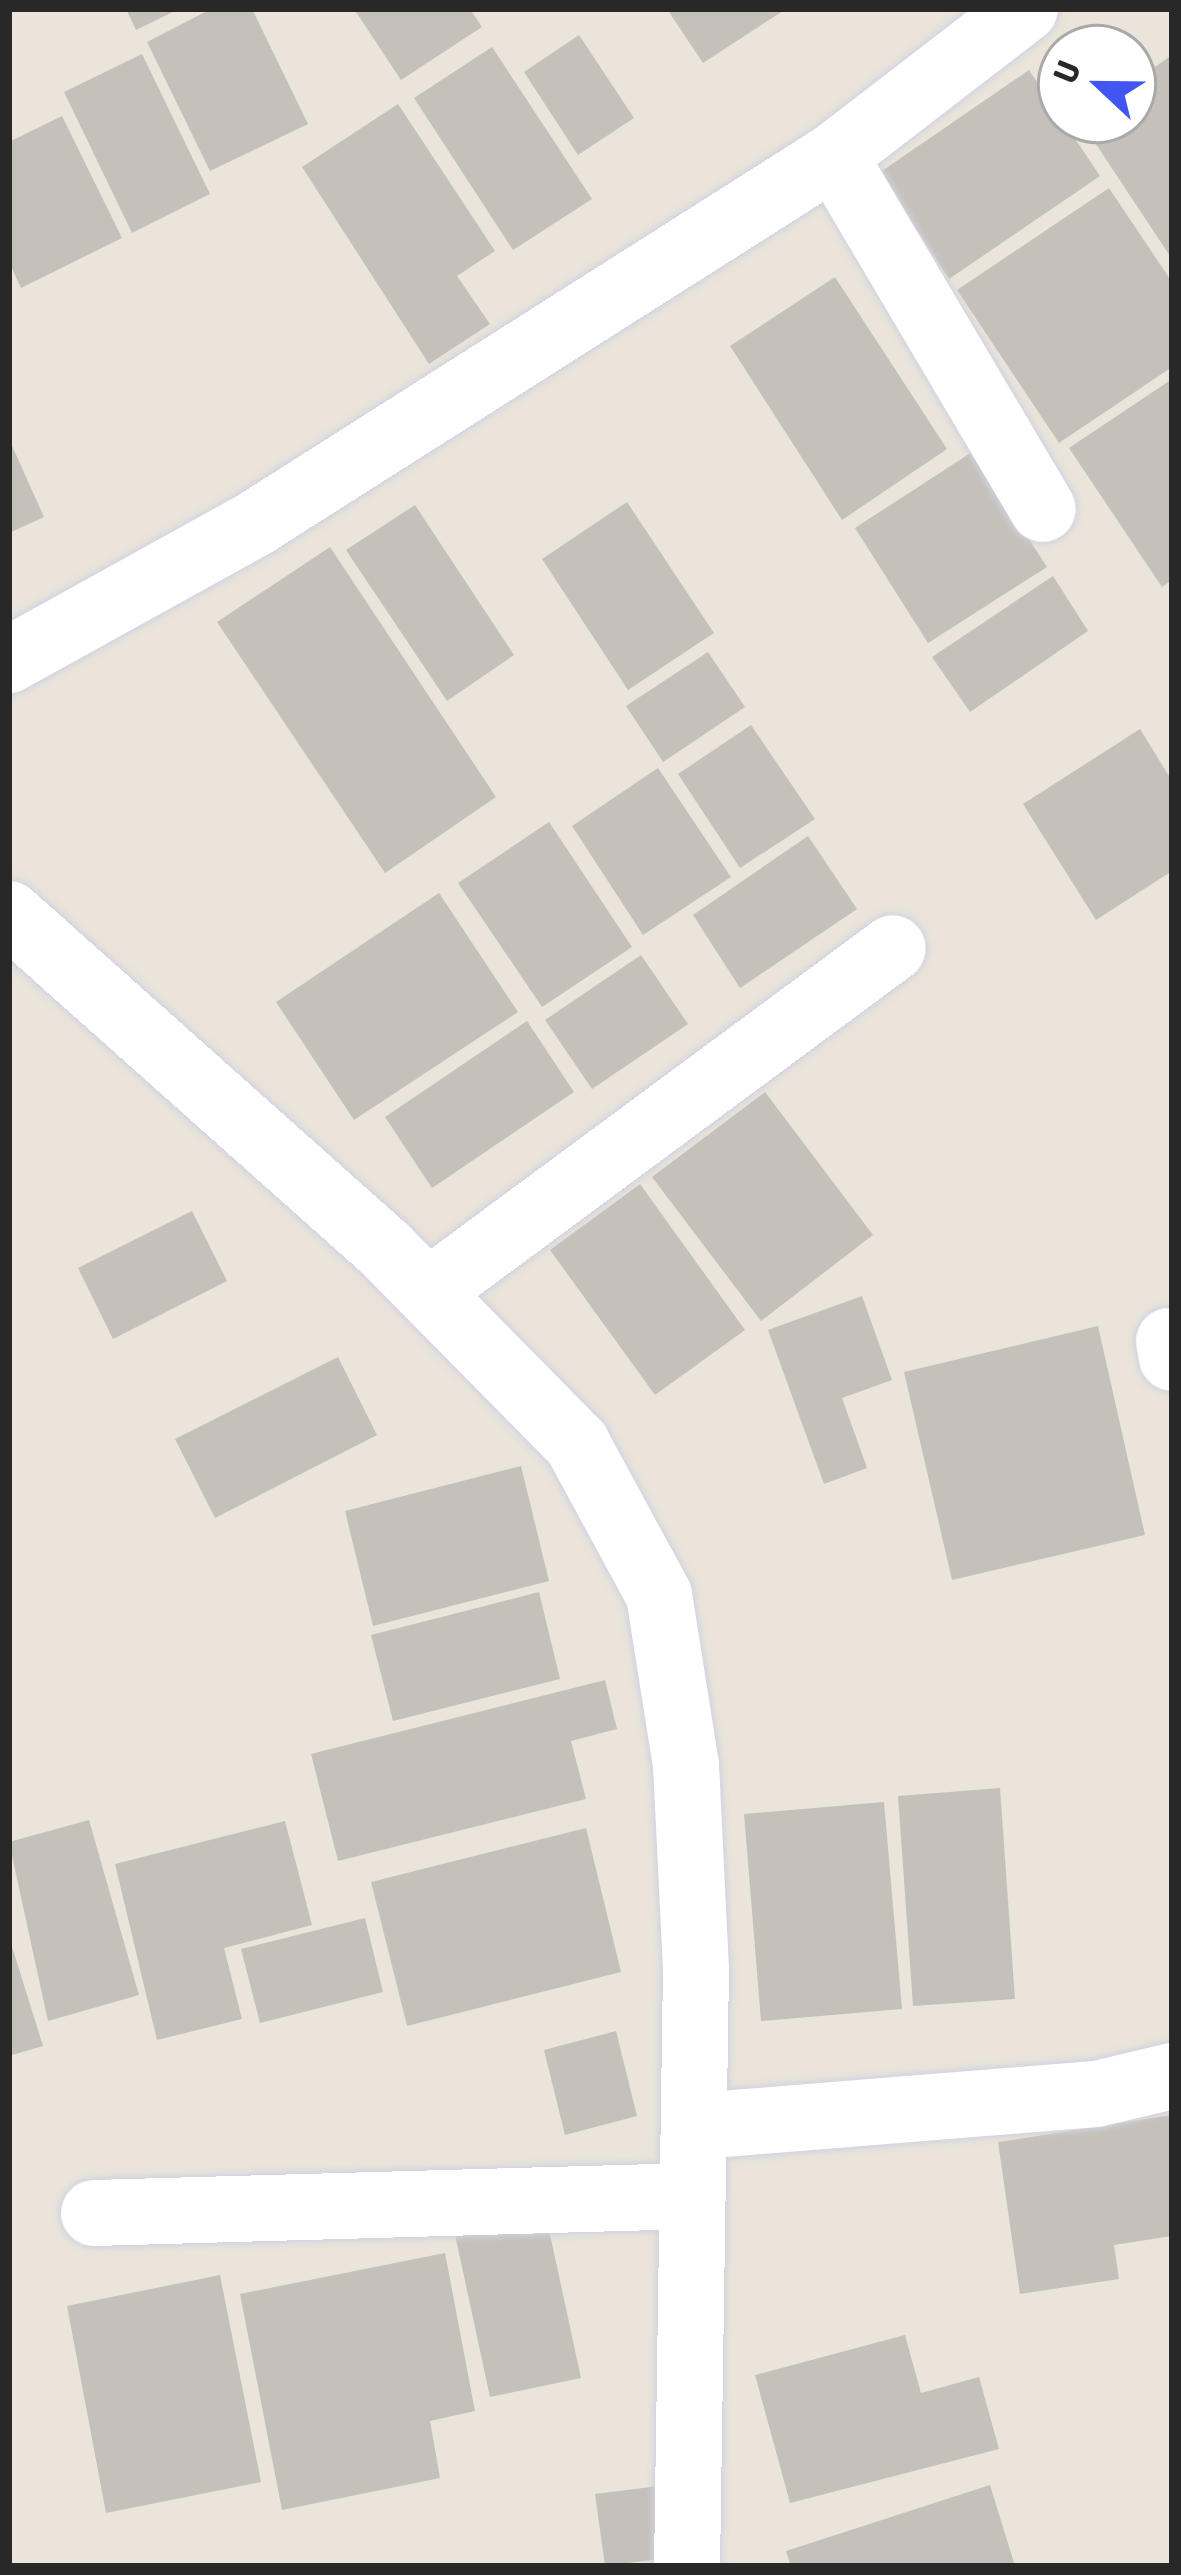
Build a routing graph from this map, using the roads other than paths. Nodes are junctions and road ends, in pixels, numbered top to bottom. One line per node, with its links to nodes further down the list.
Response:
1 (1024, 9): 2 (street)
2 (834, 156): 3 (street); 4 (street)
3 (1043, 509)
4 (9, 660)
5 (9, 914): 7 (street)
6 (893, 948): 7 (street)
7 (428, 1292): 9 (street)
8 (1172, 2076): 9 (street)
9 (698, 2126): 10 (street)
10 (691, 2196): 11 (street); 12 (street)
11 (94, 2213)
12 (687, 2566)

